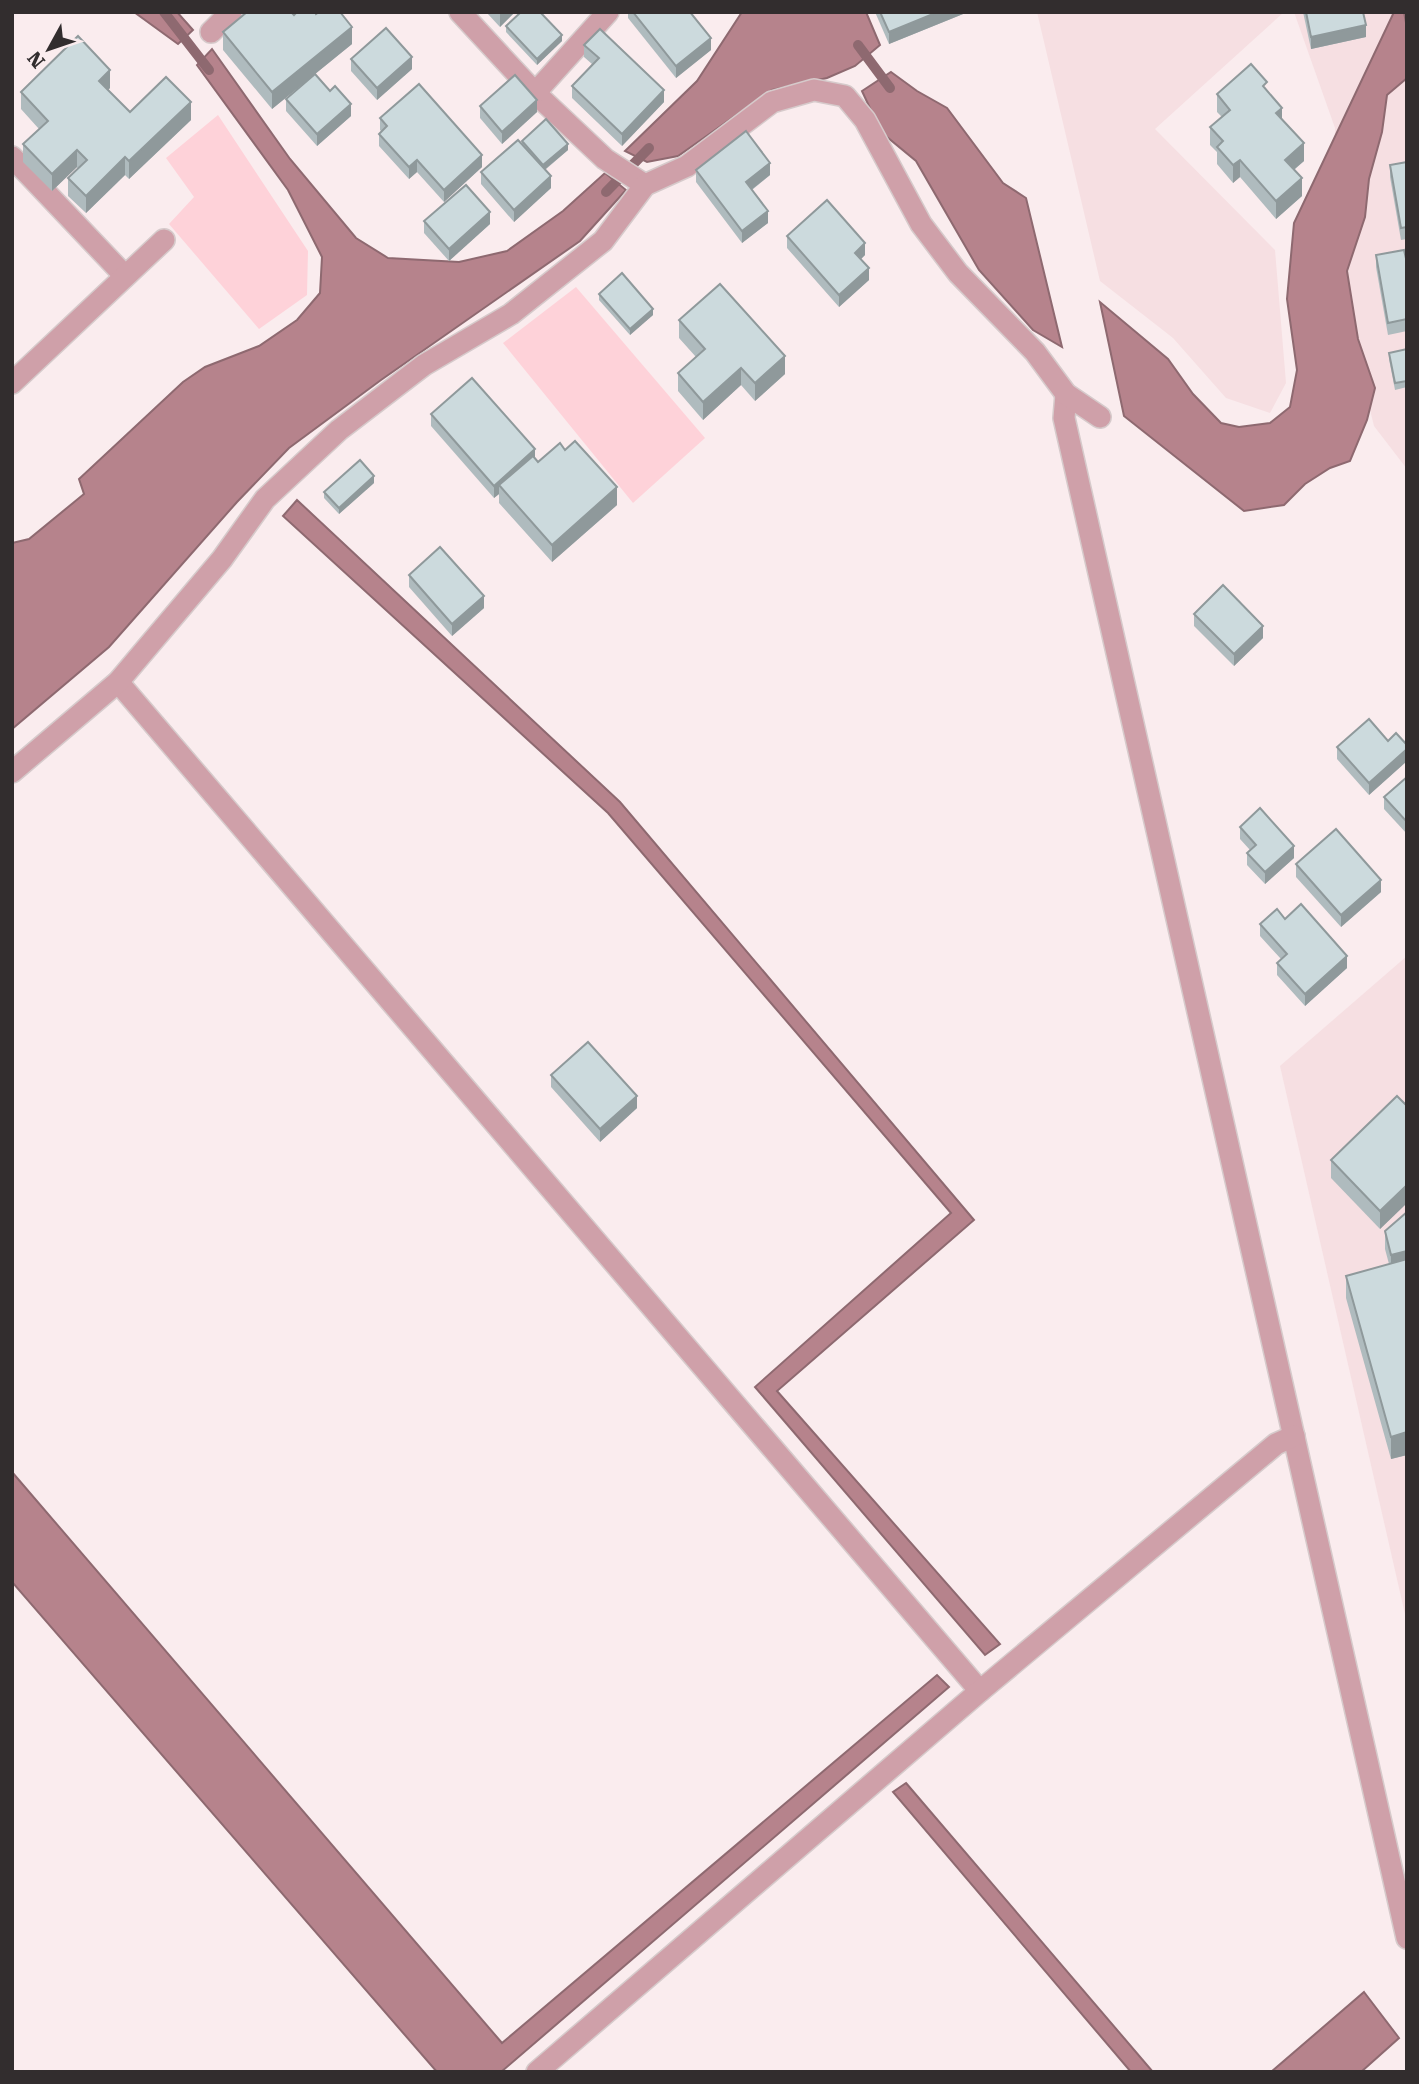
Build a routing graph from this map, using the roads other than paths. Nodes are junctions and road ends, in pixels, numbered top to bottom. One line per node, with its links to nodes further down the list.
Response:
1 (231, 12): 4 (street)
2 (460, 12): 5 (street)
3 (608, 12): 5 (street)
4 (211, 32)
5 (535, 93): 7 (street)
6 (12, 157): 9 (street)
7 (645, 185): 11 (street); 13 (street)
8 (164, 240): 9 (street)
9 (125, 276): 10 (street)
10 (12, 383)
11 (1066, 394): 12 (street); 15 (street)
12 (1100, 417)
13 (117, 682): 14 (street); 16 (street)
14 (12, 772)
15 (1294, 1436): 16 (street); 17 (street)
16 (979, 1691): 18 (street)
17 (1407, 1938)
18 (537, 2072)

